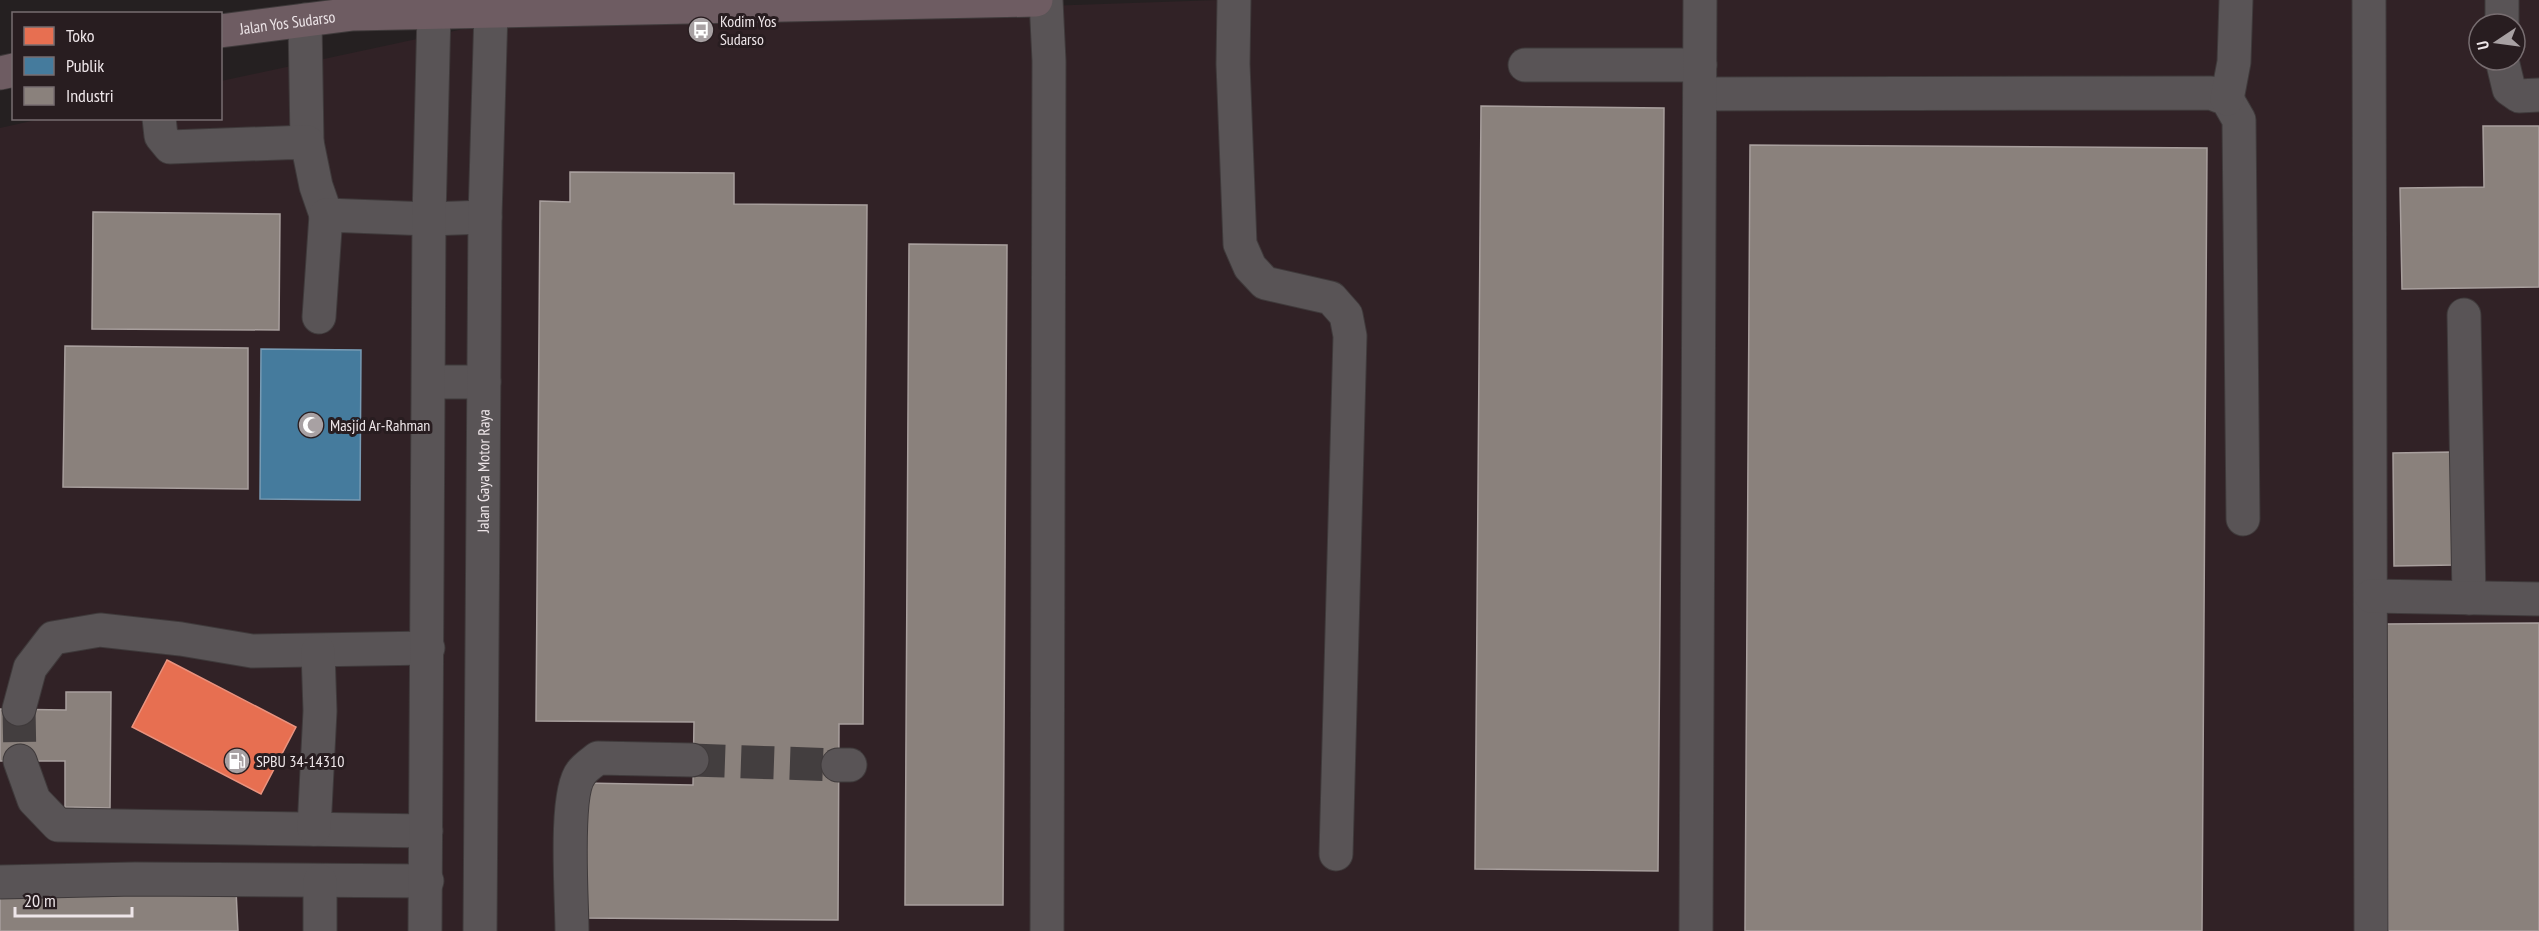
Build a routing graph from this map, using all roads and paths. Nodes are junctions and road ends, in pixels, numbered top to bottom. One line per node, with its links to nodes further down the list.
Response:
1 (1036, 0): 7 (highway, Jalan Yos Sudarso)
2 (1046, 0): 44 (street)
3 (1234, 0): 36 (street)
4 (1700, 0): 13 (street)
5 (2236, 0): 15 (street)
6 (2369, 0): 26 (street)
7 (491, 10): 8 (highway, Jalan Yos Sudarso); 19 (street, Jalan Gaya Motor Raya)
8 (434, 11): 9 (highway, Jalan Yos Sudarso); 20 (street)
9 (305, 20): 10 (highway, Jalan Yos Sudarso); 17 (street)
10 (222, 31)
11 (1525, 65): 13 (street)
12 (2505, 72): 14 (street)
13 (1700, 80): 15 (street); 45 (street)
14 (2539, 96)
15 (2227, 99): 25 (street)
16 (159, 120): 17 (street)
17 (307, 142): 18 (street)
18 (326, 215): 20 (street); 22 (street)
19 (486, 217): 20 (street); 24 (street, Jalan Gaya Motor Raya)
20 (429, 219): 23 (street)
21 (2464, 315): 27 (street)
22 (319, 317)
23 (429, 382): 24 (street); 29 (street)
24 (484, 382): 42 (street, Jalan Gaya Motor Raya)
25 (2243, 519)
26 (2372, 596): 27 (street); 46 (street)
27 (2469, 598): 28 (street)
28 (2539, 599)
29 (428, 648): 30 (street); 35 (street)
30 (318, 651): 31 (street); 34 (street)
31 (19, 709)
32 (692, 760): 43 (street)
33 (20, 761): 34 (street)
34 (314, 829): 35 (street)
35 (426, 831): 38 (street)
36 (1336, 854)
37 (320, 881): 38 (street); 39 (street); 40 (street)
38 (426, 881): 41 (street)
39 (0, 882)
40 (320, 931)
41 (425, 931)
42 (480, 931)
43 (572, 931)
44 (1047, 931)
45 (1696, 931)
46 (2371, 931)

